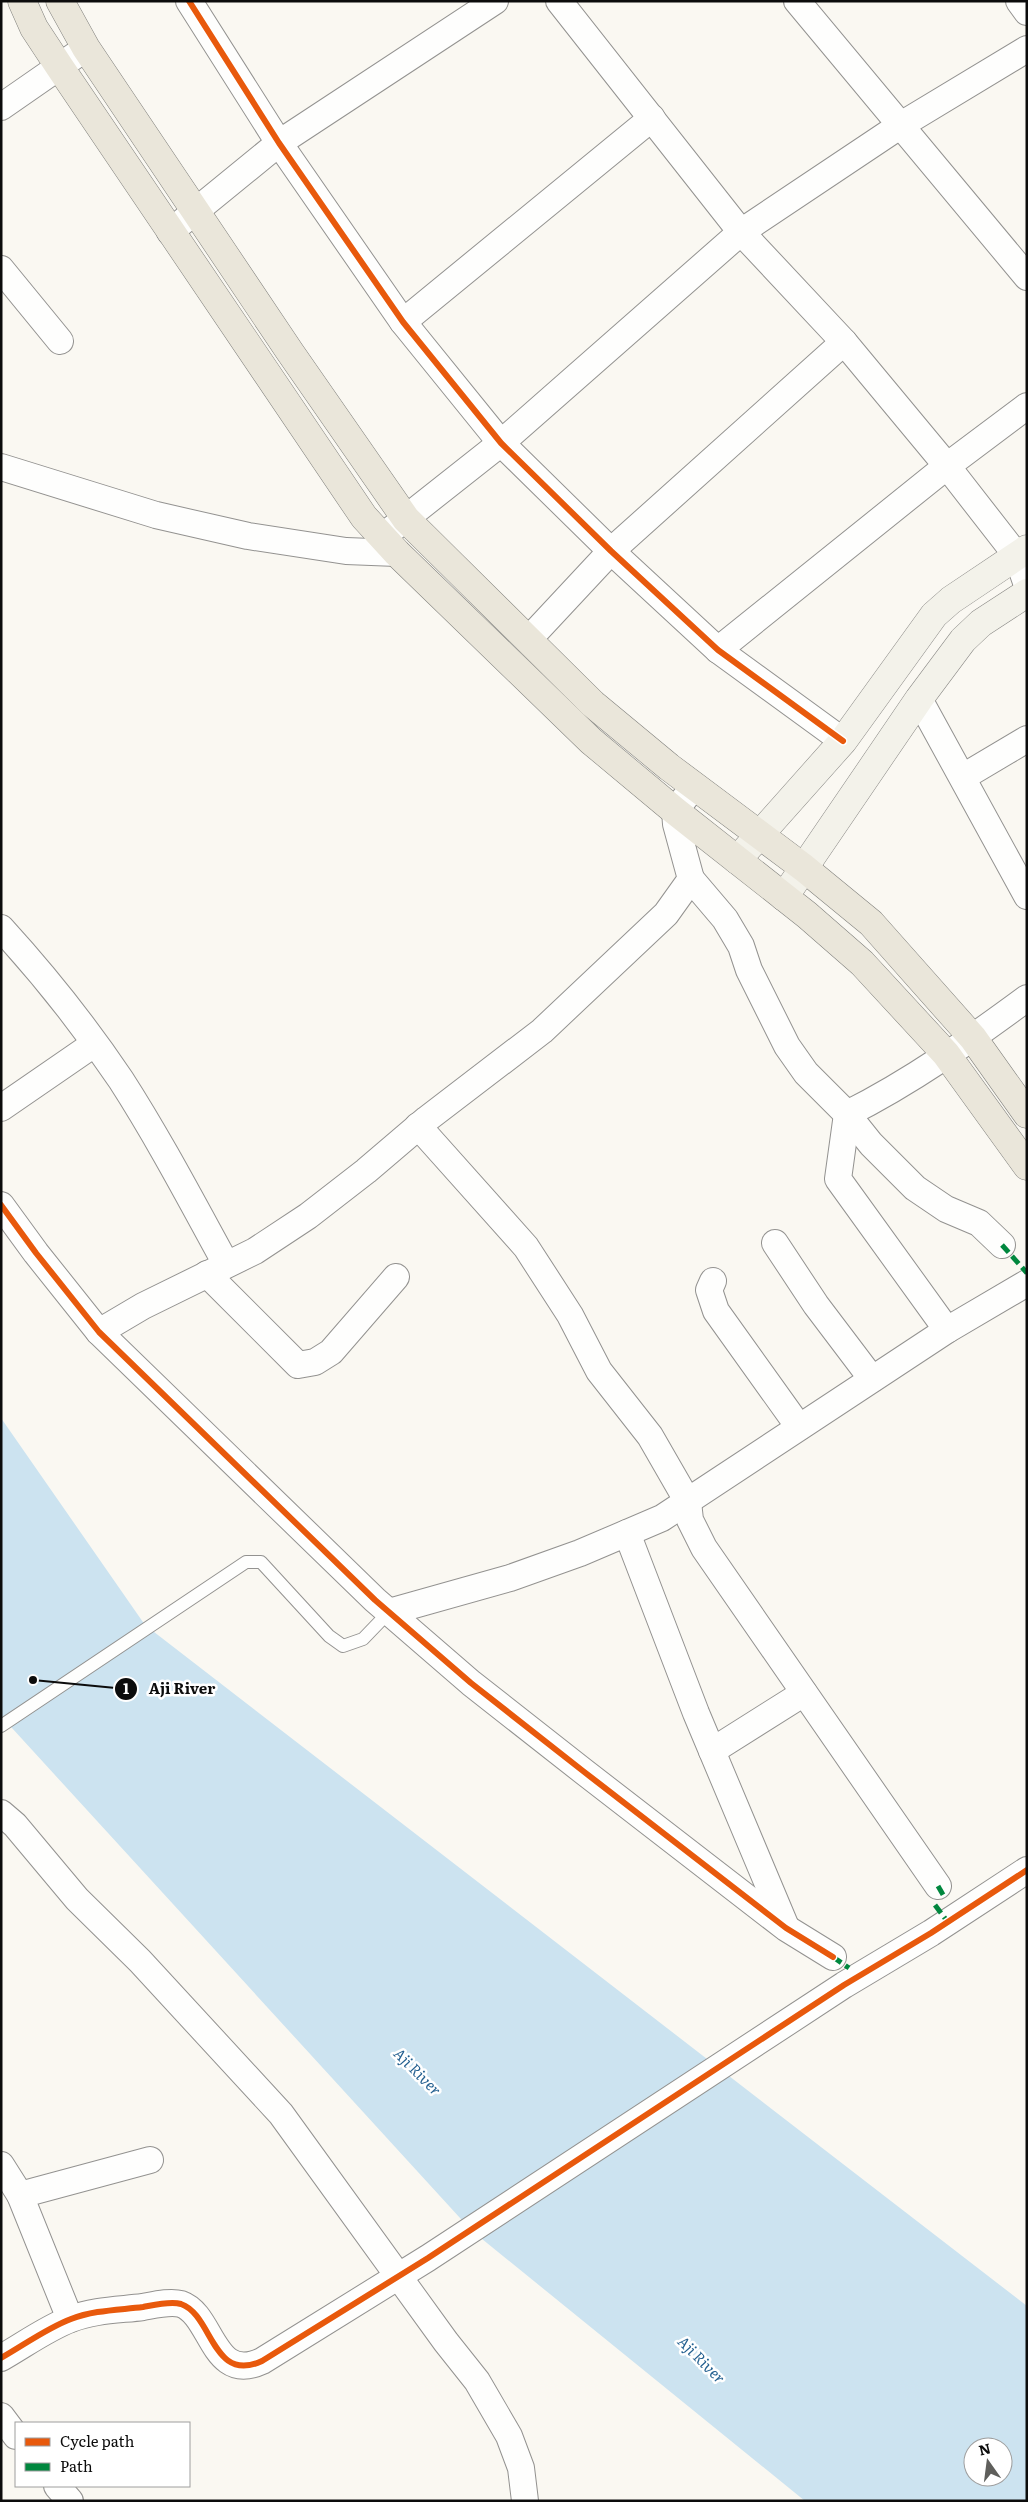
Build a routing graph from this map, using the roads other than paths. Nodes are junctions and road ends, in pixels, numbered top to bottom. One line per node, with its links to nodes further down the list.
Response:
1 (22, 1): 11 (main road)
2 (60, 1): 9 (main road)
3 (189, 1): 15 (street)
4 (495, 1): 15 (street)
5 (559, 1): 13 (street)
6 (797, 1): 14 (street)
7 (1018, 1): 8 (street)
8 (1027, 12)
9 (86, 48): 11 (street); 16 (main road)
10 (1027, 49): 14 (street)
11 (59, 66): 12 (street); 17 (main road)
12 (4, 99)
13 (652, 118): 18 (street); 21 (street)
14 (901, 125): 18 (street); 20 (street)
15 (279, 143): 16 (street); 21 (street)
16 (195, 212): 17 (street); 28 (main road)
17 (170, 232): 29 (main road)
18 (741, 232): 23 (street); 25 (street)
19 (1, 269): 22 (street)
20 (1027, 277)
21 (402, 322): 25 (street)
22 (60, 341)
23 (844, 342): 27 (street); 30 (street)
24 (1027, 406): 27 (street)
25 (501, 443): 28 (street); 30 (street)
26 (1, 466): 29 (street)
27 (947, 466): 31 (street); 35 (street)
28 (406, 519): 29 (street); 34 (main road)
29 (389, 545): 41 (main road)
30 (611, 551): 34 (street); 35 (street)
31 (1022, 553): 32 (street); 38 (street)
32 (1027, 585)
33 (1027, 593): 36 (street)
34 (528, 640): 40 (main road)
35 (718, 650): 38 (street)
36 (919, 699): 39 (street); 44 (street)
37 (1027, 739): 39 (street)
38 (843, 741): 42 (street)
39 (963, 777): 46 (street)
40 (694, 786): 41 (street); 42 (main road)
41 (675, 812): 43 (main road); 45 (street)
42 (759, 834): 43 (street); 44 (main road)
43 (737, 860): 47 (main road)
44 (804, 868): 47 (street); 50 (main road)
45 (691, 879): 54 (street); 56 (street)
46 (1027, 896)
47 (784, 897): 52 (main road)
48 (1, 928): 51 (street)
49 (1027, 998): 50 (street)
50 (973, 1038): 52 (street); 55 (main road)
51 (94, 1044): 53 (street); 61 (street)
52 (946, 1054): 54 (street); 57 (main road)
53 (1, 1108)
54 (847, 1114): 60 (street); 65 (street)
55 (1027, 1114)
56 (418, 1126): 61 (street); 69 (street)
57 (1027, 1166)
58 (1, 1205): 66 (street)
59 (775, 1243): 67 (street)
60 (1002, 1245)
61 (216, 1269): 62 (street); 66 (street)
62 (396, 1277)
63 (713, 1281): 68 (street)
64 (1027, 1283): 65 (street)
65 (946, 1330): 67 (street)
66 (99, 1332): 71 (street)
67 (872, 1379): 68 (street)
68 (799, 1427): 69 (street)
69 (688, 1502): 70 (street); 72 (street)
70 (627, 1533): 71 (street); 74 (street)
71 (389, 1612): 73 (lane); 78 (street)
72 (804, 1693): 74 (street); 77 (street)
73 (1, 1726)
74 (712, 1750): 78 (street)
75 (1, 1813): 83 (street)
76 (1027, 1870): 83 (street)
77 (938, 1886)
78 (786, 1928): 79 (street)
79 (833, 1957)
80 (150, 2160): 82 (street)
81 (1, 2165): 82 (street)
82 (20, 2195): 84 (street)
83 (398, 2276): 84 (street); 90 (street)
84 (70, 2319): 85 (street)
85 (1, 2358)
86 (1, 2416): 87 (street)
87 (15, 2435)
88 (59, 2487): 89 (street)
89 (70, 2501)
90 (525, 2501)

